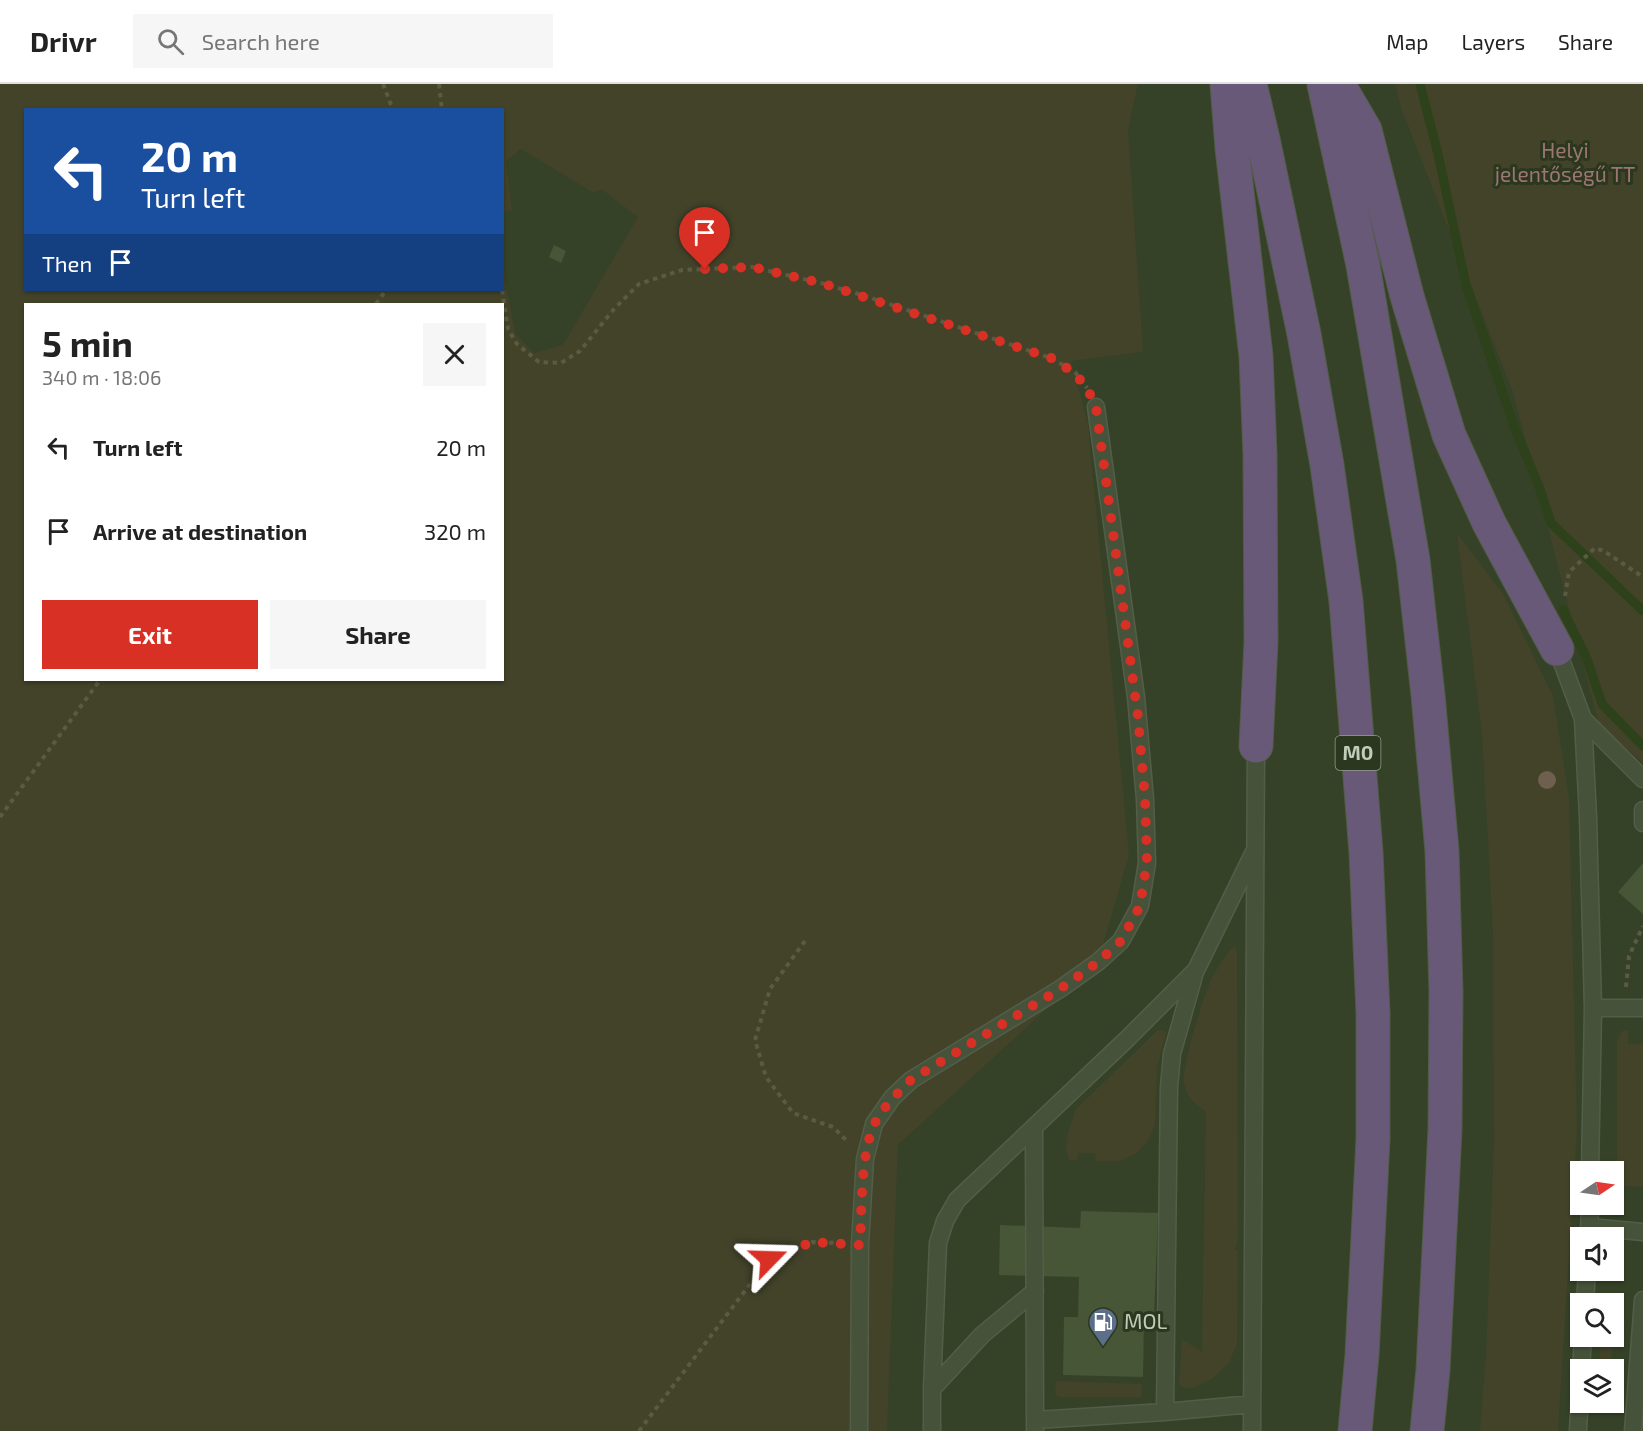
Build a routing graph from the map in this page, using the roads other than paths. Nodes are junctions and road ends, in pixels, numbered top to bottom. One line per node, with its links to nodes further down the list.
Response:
1 (1227, 84): 8 (highway)
2 (1250, 84): 30 (highway, M0)
3 (1324, 84): 31 (highway)
4 (1338, 84): 6 (highway)
5 (1096, 407): 27 (lane)
6 (1557, 649): 7 (lane)
7 (1583, 719): 9 (lane); 14 (lane)
8 (1256, 746): 12 (lane)
9 (1643, 779)
10 (1643, 810): 11 (lane)
11 (1643, 822)
12 (1254, 852): 13 (lane); 23 (lane)
13 (1195, 972): 16 (lane); 24 (lane)
14 (1593, 1008): 15 (lane); 17 (lane)
15 (1643, 1008)
16 (1034, 1128): 20 (lane); 22 (lane)
17 (1590, 1161)
18 (1624, 1232): 19 (lane)
19 (1643, 1232)
20 (1035, 1291): 22 (lane); 26 (lane)
21 (1643, 1300): 33 (lane)
22 (932, 1389): 28 (lane)
23 (1252, 1404): 24 (lane); 29 (lane)
24 (1165, 1412): 26 (lane)
25 (1579, 1413): 32 (lane)
26 (1035, 1426)
27 (859, 1431)
28 (932, 1431)
29 (1252, 1431)
30 (1355, 1431)
31 (1427, 1431)
32 (1578, 1431)
33 (1633, 1431)

